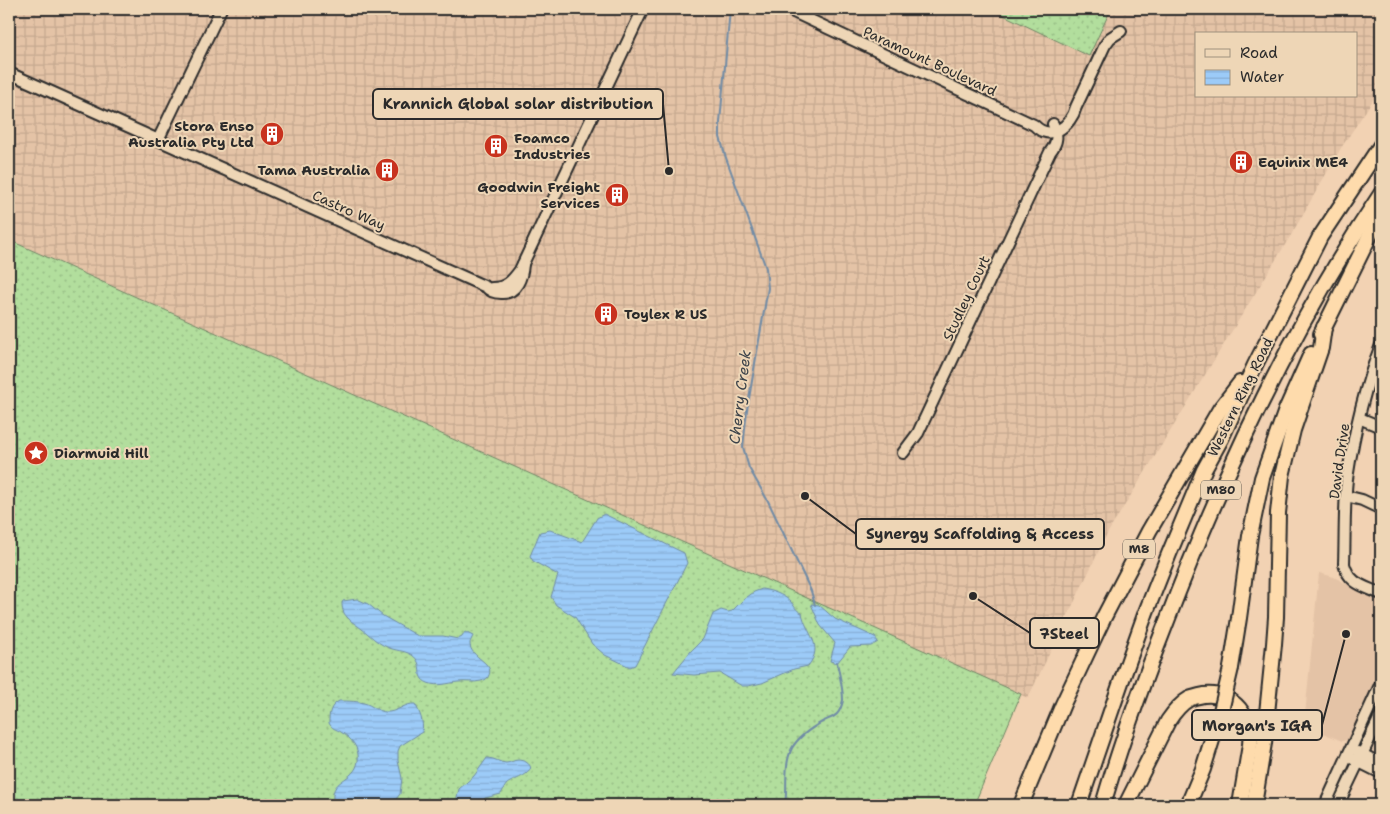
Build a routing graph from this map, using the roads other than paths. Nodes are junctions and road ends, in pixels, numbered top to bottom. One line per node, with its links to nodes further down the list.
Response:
1 (221, 9): 7 (street)
2 (644, 9): 7 (street, Castro Way)
3 (787, 9): 6 (street, Paramount Boulevard)
4 (1120, 31): 6 (street)
5 (9, 73): 7 (street, Castro Way)
6 (1053, 130): 16 (street, Studley Court)
7 (158, 140)
8 (1381, 144): 13 (highway, Western Ring Road / M80)
9 (1381, 194): 29 (highway, Western Ring Road / M80)
10 (1381, 213): 11 (highway)
11 (1324, 327): 26 (highway); 31 (highway, bridge)
12 (1381, 345): 14 (street, David Drive)
13 (1255, 365): 27 (highway, M8); 28 (highway, Western Ring Road / M80)
14 (1359, 418): 15 (street); 17 (street, David Drive)
15 (1381, 427)
16 (903, 453)
17 (1346, 496): 18 (street); 19 (street, David Drive)
18 (1381, 509)
19 (1381, 594)
20 (1381, 683): 22 (street)
21 (1381, 715): 23 (street)
22 (1349, 752): 23 (street); 33 (street)
23 (1361, 758): 24 (street); 25 (street); 34 (street)
24 (1381, 764)
25 (1381, 773)
26 (1255, 803)
27 (1021, 805)
28 (1079, 805)
29 (1103, 805)
30 (1126, 805): 32 (highway)
31 (1188, 805)
32 (1240, 805)
33 (1325, 805)
34 (1338, 805)

